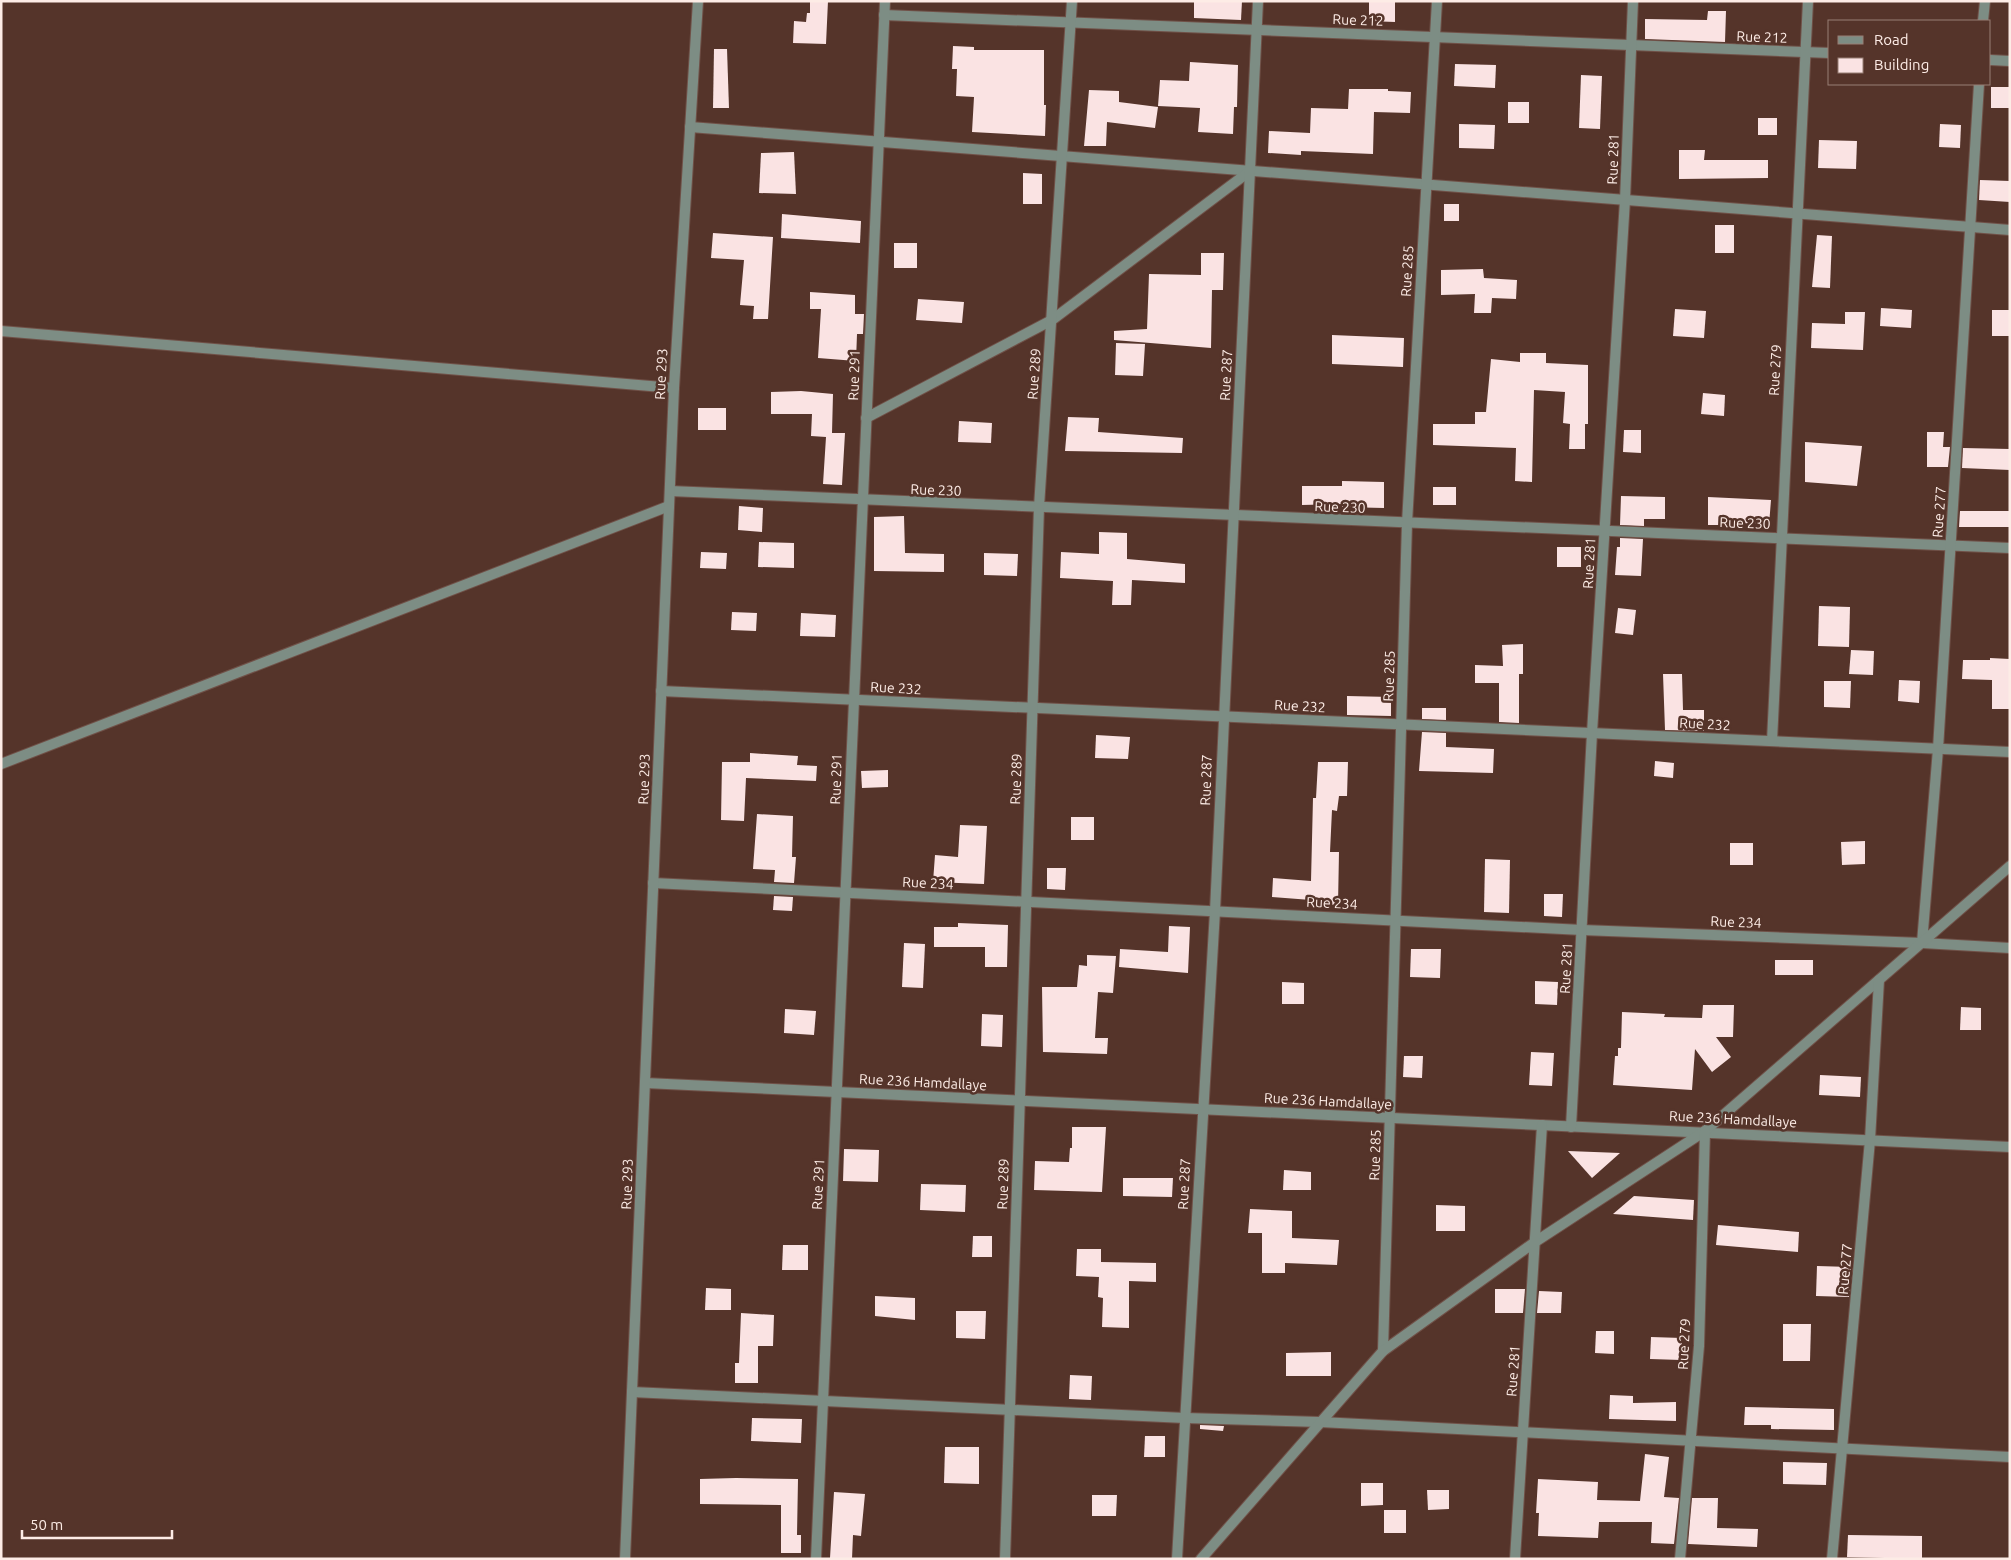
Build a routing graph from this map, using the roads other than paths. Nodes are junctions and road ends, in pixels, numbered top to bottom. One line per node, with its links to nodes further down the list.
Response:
1 (698, 1): 20 (street, Rue 293)
2 (885, 1): 9 (street, Rue 291)
3 (1072, 1): 11 (street, Rue 289)
4 (1258, 1): 12 (street, Rue 287)
5 (1437, 1): 13 (street, Rue 285)
6 (1633, 1): 14 (street, Rue 281)
7 (1808, 1): 15 (street, Rue 279)
8 (1984, 1): 10 (street)
9 (884, 15): 11 (street, Rue 212); 21 (street, Rue 291)
10 (1983, 20)
11 (1071, 23): 12 (street, Rue 212); 22 (street, Rue 289)
12 (1256, 30): 13 (street, Rue 212); 23 (street, Rue 287)
13 (1435, 37): 14 (street, Rue 212); 24 (street, Rue 285)
14 (1632, 46): 15 (street, Rue 212); 25 (street, Rue 281)
15 (1806, 52): 16 (street, Rue 212); 26 (street, Rue 279)
16 (1828, 54)
17 (1991, 60): 18 (street)
18 (2010, 61)
19 (1979, 85): 27 (street, Rue 277)
20 (690, 127): 21 (street); 31 (street, Rue 293)
21 (878, 140): 22 (street); 32 (street, Rue 291)
22 (1063, 156): 23 (street); 29 (street, Rue 289)
23 (1250, 171): 24 (street); 29 (street); 37 (street, Rue 287)
24 (1426, 185): 25 (street); 38 (street, Rue 285)
25 (1625, 200): 26 (street); 39 (street, Rue 281)
26 (1796, 213): 27 (street); 40 (street, Rue 279)
27 (1971, 226): 28 (street); 41 (street, Rue 277)
28 (2010, 230)
29 (1052, 320): 32 (street); 36 (street, Rue 289)
30 (1, 331): 31 (street)
31 (674, 388): 33 (street, Rue 293)
32 (866, 418): 34 (street, Rue 291)
33 (670, 491): 34 (street, Rue 230); 35 (street, Rue 293)
34 (862, 500): 36 (street, Rue 230); 44 (street, Rue 291)
35 (669, 506): 43 (street, Rue 293); 52 (street)
36 (1039, 508): 37 (street, Rue 230); 45 (street, Rue 289)
37 (1233, 516): 38 (street, Rue 230); 46 (street, Rue 287)
38 (1407, 523): 39 (street, Rue 230); 47 (street, Rue 285)
39 (1604, 532): 40 (street, Rue 230); 48 (street, Rue 281)
40 (1781, 539): 41 (street, Rue 230); 49 (street, Rue 279)
41 (1951, 546): 42 (street, Rue 230); 50 (street, Rue 277)
42 (2010, 548)
43 (661, 691): 44 (street, Rue 232); 54 (street, Rue 293)
44 (853, 699): 45 (street, Rue 232); 55 (street, Rue 291)
45 (1032, 708): 46 (street, Rue 232); 56 (street, Rue 289)
46 (1222, 716): 47 (street, Rue 232); 57 (street, Rue 287)
47 (1401, 724): 48 (street, Rue 232); 58 (street, Rue 285)
48 (1592, 733): 49 (street, Rue 232); 59 (street, Rue 281)
49 (1772, 741): 50 (street, Rue 232)
50 (1938, 749): 51 (street, Rue 232); 60 (street, Rue 277)
51 (2010, 752)
52 (1, 764)
53 (2010, 866): 60 (street)
54 (653, 883): 55 (street, Rue 234); 63 (street, Rue 293)
55 (845, 892): 56 (street, Rue 234); 64 (street, Rue 291)
56 (1026, 902): 57 (street, Rue 234); 65 (street, Rue 289)
57 (1215, 911): 58 (street, Rue 234); 66 (street, Rue 287)
58 (1396, 920): 59 (street, Rue 234); 67 (street, Rue 285)
59 (1582, 930): 60 (street, Rue 234); 69 (street, Rue 281)
60 (1922, 942): 61 (street, Rue 234); 62 (street)
61 (2010, 948)
62 (1879, 980): 70 (street); 71 (street, Rue 277)
63 (645, 1083): 64 (street, Rue 236 Hamdallaye); 75 (street, Rue 293)
64 (836, 1092): 65 (street, Rue 236 Hamdallaye); 76 (street, Rue 291)
65 (1020, 1101): 66 (street, Rue 236 Hamdallaye); 77 (street, Rue 289)
66 (1202, 1109): 67 (street, Rue 236 Hamdallaye); 78 (street, Rue 287)
67 (1390, 1118): 68 (street, Rue 236 Hamdallaye); 74 (street, Rue 285)
68 (1542, 1125): 69 (street, Rue 236 Hamdallaye); 73 (street, Rue 281)
69 (1572, 1126): 70 (street, Rue 236 Hamdallaye)
70 (1705, 1131): 71 (street, Rue 236 Hamdallaye); 73 (street); 81 (street, Rue 279)
71 (1870, 1140): 72 (street, Rue 236 Hamdallaye); 82 (street, Rue 277)
72 (2010, 1147)
73 (1535, 1242): 74 (street); 80 (street, Rue 281)
74 (1383, 1351): 79 (street)
75 (632, 1392): 76 (street); 84 (street, Rue 293)
76 (823, 1400): 77 (street); 85 (street, Rue 291)
77 (1010, 1410): 78 (street); 86 (street, Rue 289)
78 (1185, 1418): 79 (street); 87 (street, Rue 287)
79 (1320, 1422): 80 (street); 88 (street)
80 (1523, 1434): 81 (street); 89 (street, Rue 281)
81 (1691, 1441): 82 (street); 90 (street, Rue 279)
82 (1843, 1449): 83 (street); 91 (street, Rue 277)
83 (2010, 1457)
84 (625, 1559)
85 (816, 1559)
86 (1005, 1559)
87 (1176, 1559)
88 (1201, 1559)
89 (1515, 1559)
90 (1680, 1559)
91 (1832, 1559)

